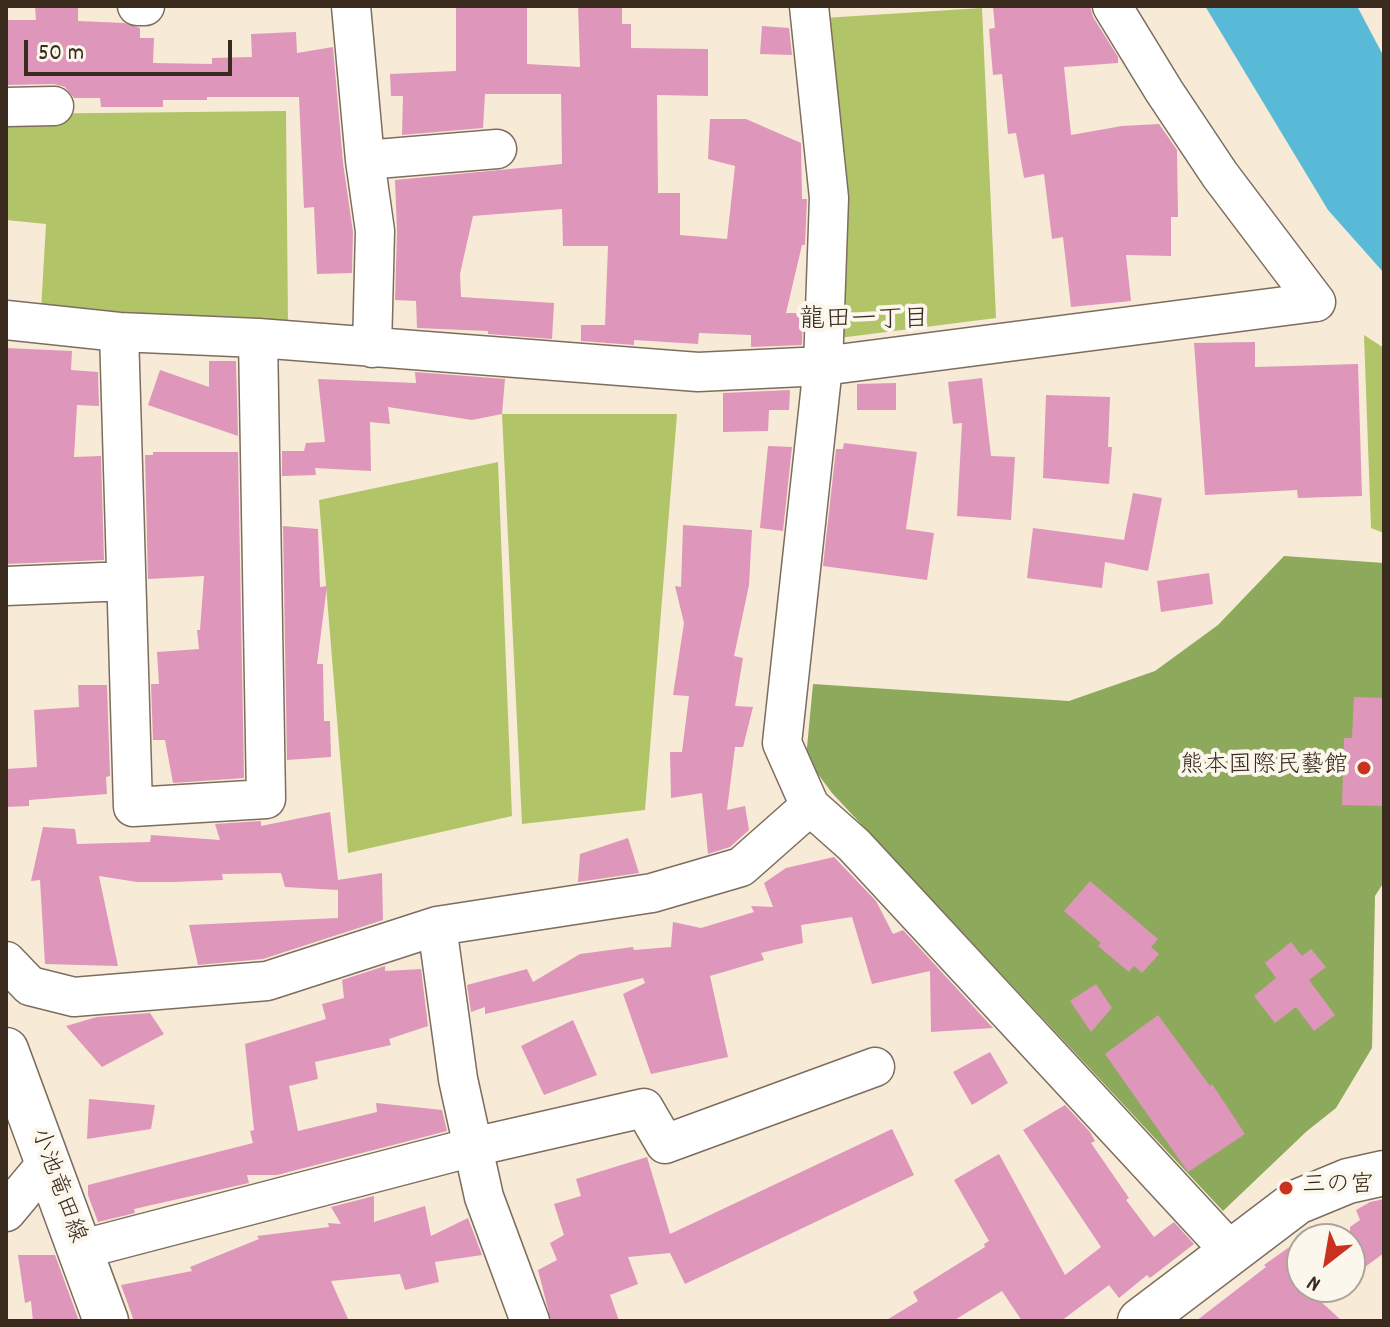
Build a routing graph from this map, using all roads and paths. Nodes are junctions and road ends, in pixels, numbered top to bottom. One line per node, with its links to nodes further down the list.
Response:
1 (137, 6): 2 (street)
2 (145, 6)
3 (351, 6): 9 (street)
4 (809, 6): 14 (street)
5 (1112, 6): 14 (street)
6 (54, 106): 7 (street)
7 (6, 107)
8 (497, 149): 9 (street)
9 (365, 160): 13 (street)
10 (6, 320): 11 (street)
11 (119, 332): 12 (street); 15 (street)
12 (258, 338): 13 (street); 15 (street)
13 (372, 348): 14 (street)
14 (823, 366): 17 (street)
15 (126, 581): 16 (street)
16 (6, 586)
17 (810, 806): 18 (street); 27 (street)
18 (437, 926): 19 (street); 22 (street)
19 (6, 961)
20 (6, 1050): 23 (main road, 小池竜田線)
21 (875, 1067): 22 (street)
22 (473, 1147): 26 (street); 29 (street)
23 (47, 1163): 25 (street); 26 (main road, 小池竜田線)
24 (1384, 1173): 27 (main road)
25 (6, 1212)
26 (79, 1250): 28 (main road, 小池竜田線)
27 (1232, 1253): 30 (main road)
28 (106, 1321)
29 (530, 1321)
30 (1140, 1321)

